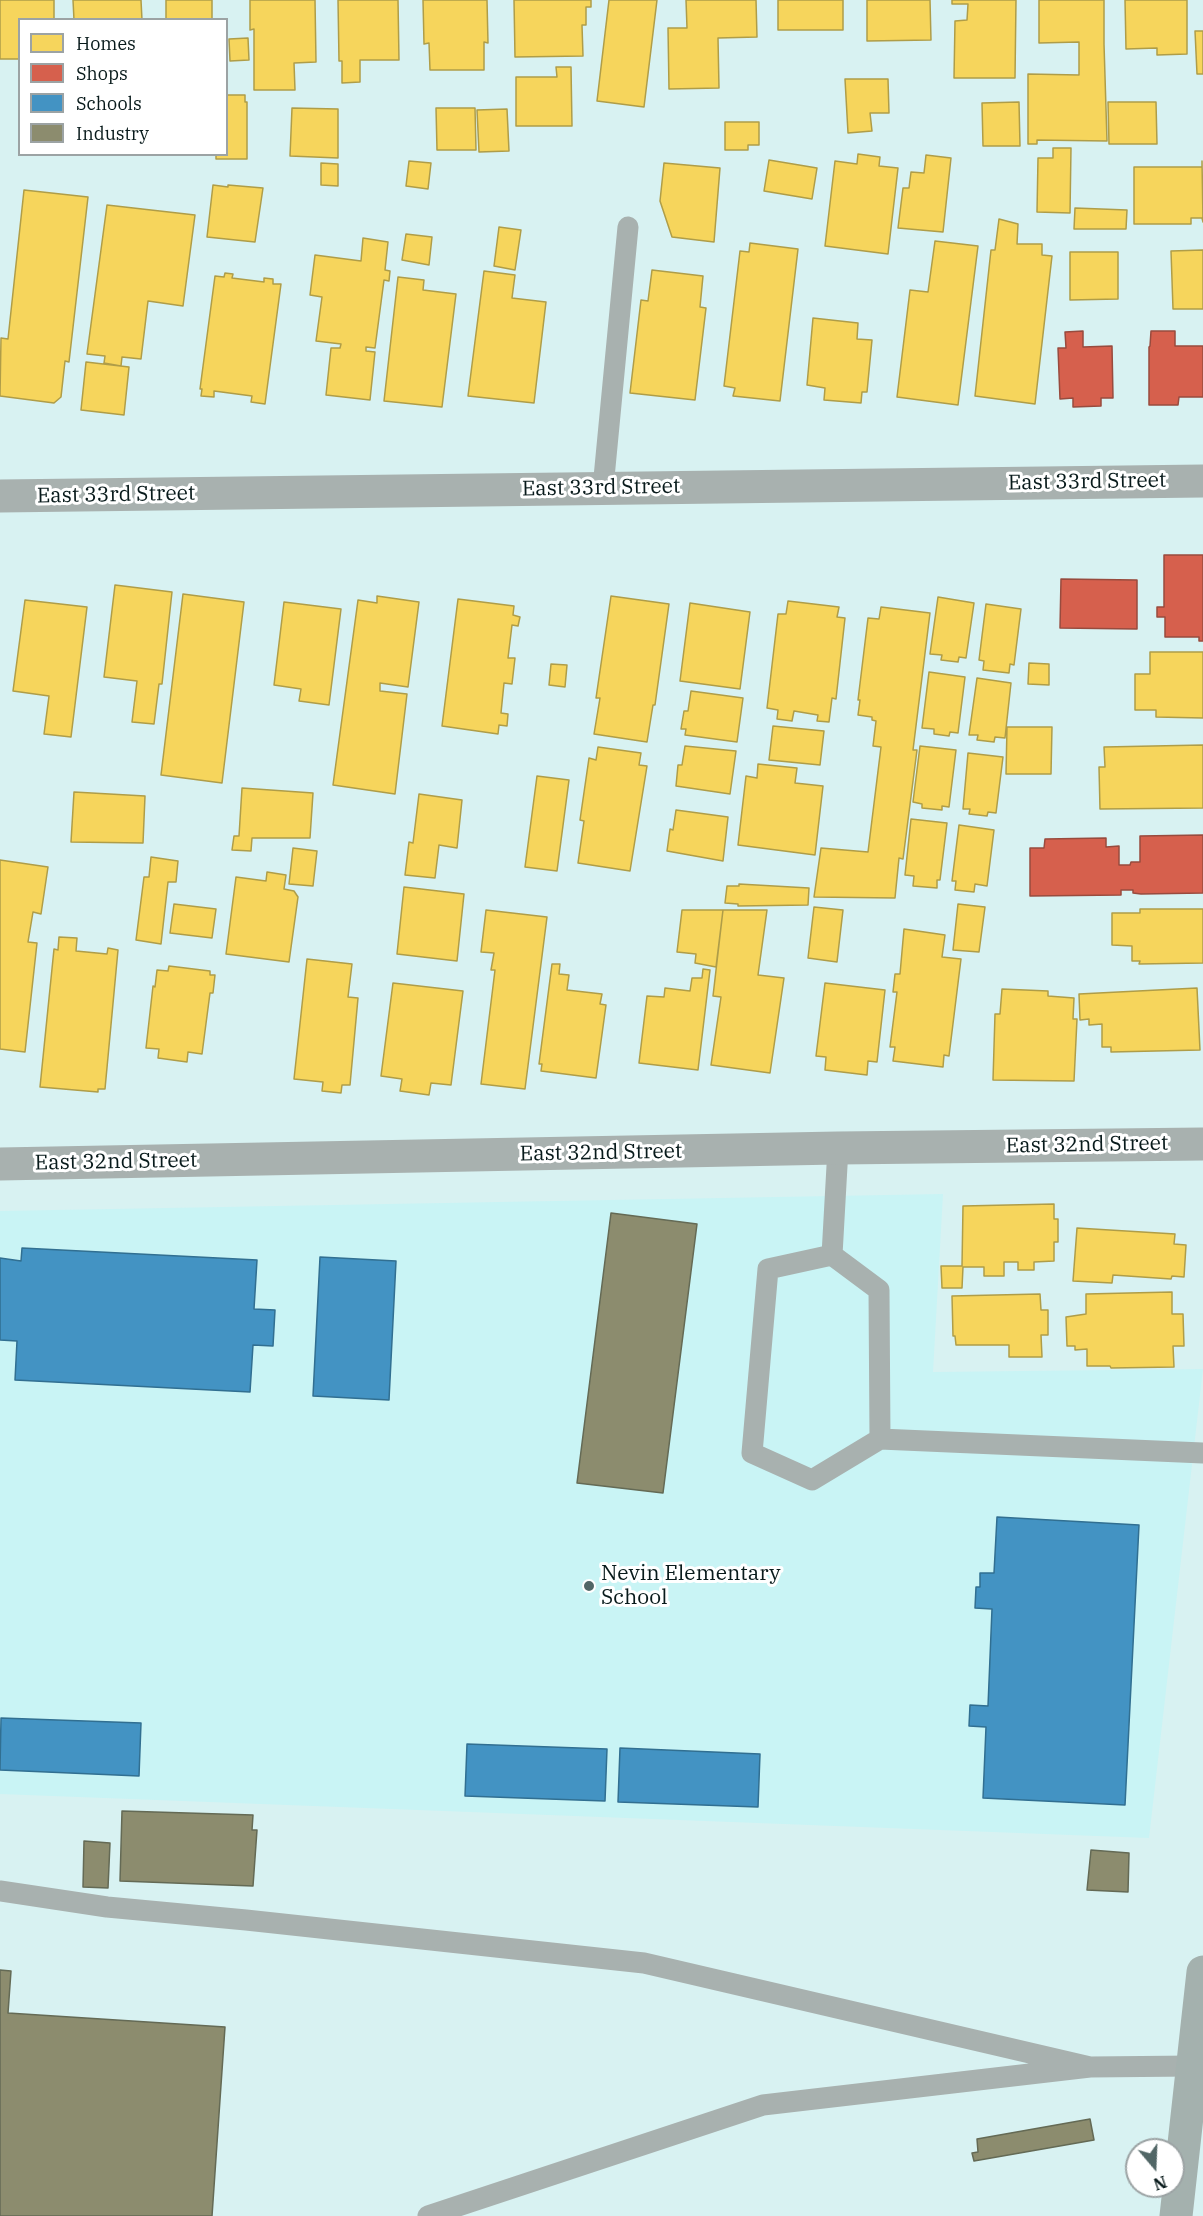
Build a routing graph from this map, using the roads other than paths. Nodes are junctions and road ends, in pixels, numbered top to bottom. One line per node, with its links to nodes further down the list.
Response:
1 (628, 227): 3 (lane)
2 (1203, 481): 3 (street, East 33rd Street)
3 (603, 488): 4 (street, East 33rd Street)
4 (0, 496)
5 (1203, 1144): 6 (street, East 32nd Street)
6 (838, 1148): 7 (street, East 32nd Street); 8 (lane)
7 (0, 1164)
8 (832, 1255): 9 (lane); 9 (lane)
9 (880, 1439): 10 (lane)
10 (1203, 1453)
11 (0, 1891): 14 (lane)
12 (1203, 1972): 13 (street)
13 (1193, 2066): 14 (lane); 16 (street)
14 (1090, 2067): 15 (lane)
15 (428, 2216)
16 (1176, 2216)

